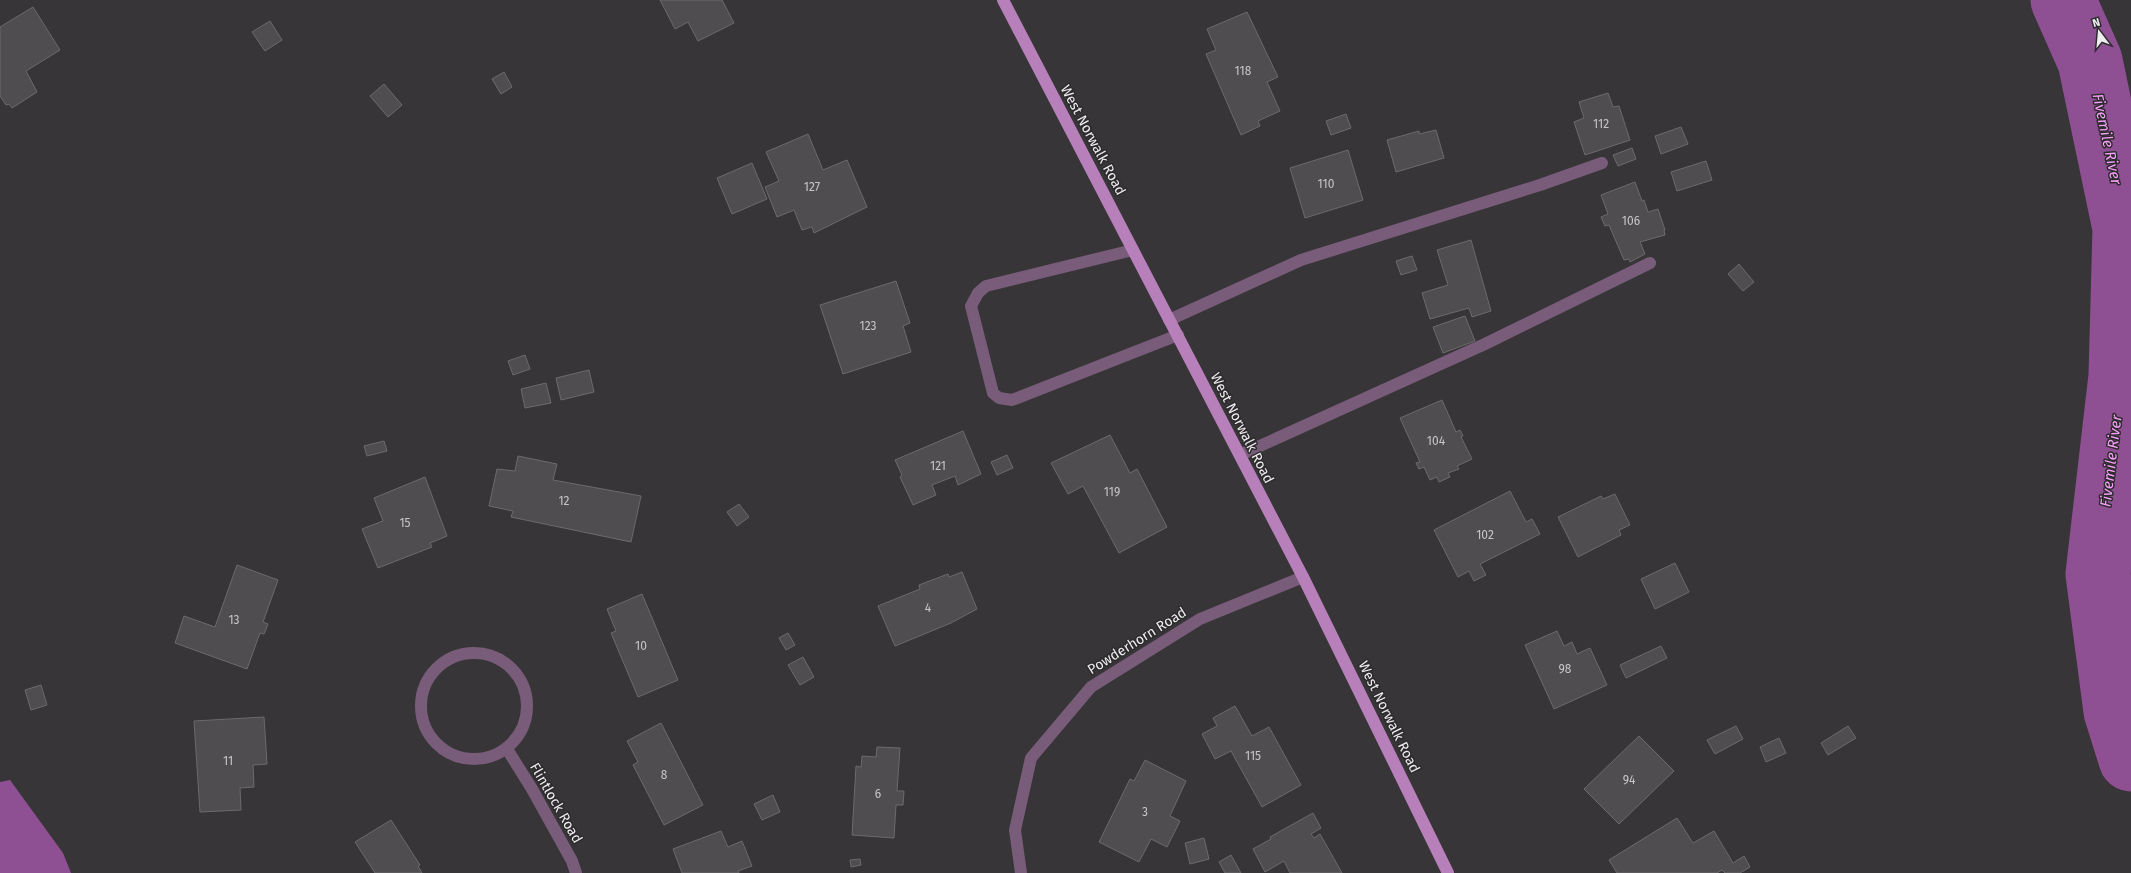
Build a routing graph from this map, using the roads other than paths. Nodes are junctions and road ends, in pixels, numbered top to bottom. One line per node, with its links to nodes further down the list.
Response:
1 (1003, 0): 3 (main road, West Norwalk Road)
2 (1602, 163): 5 (street)
3 (1133, 250): 5 (main road, West Norwalk Road); 6 (street)
4 (1650, 263): 7 (street)
5 (1169, 320): 6 (main road, West Norwalk Road)
6 (1178, 335): 7 (main road, West Norwalk Road)
7 (1240, 455): 8 (main road, West Norwalk Road)
8 (1303, 577): 11 (street, Powderhorn Road); 12 (main road, West Norwalk Road)
9 (506, 748): 9 (street); 10 (street, Flintlock Road)
10 (576, 873)
11 (1021, 873)
12 (1448, 873)

